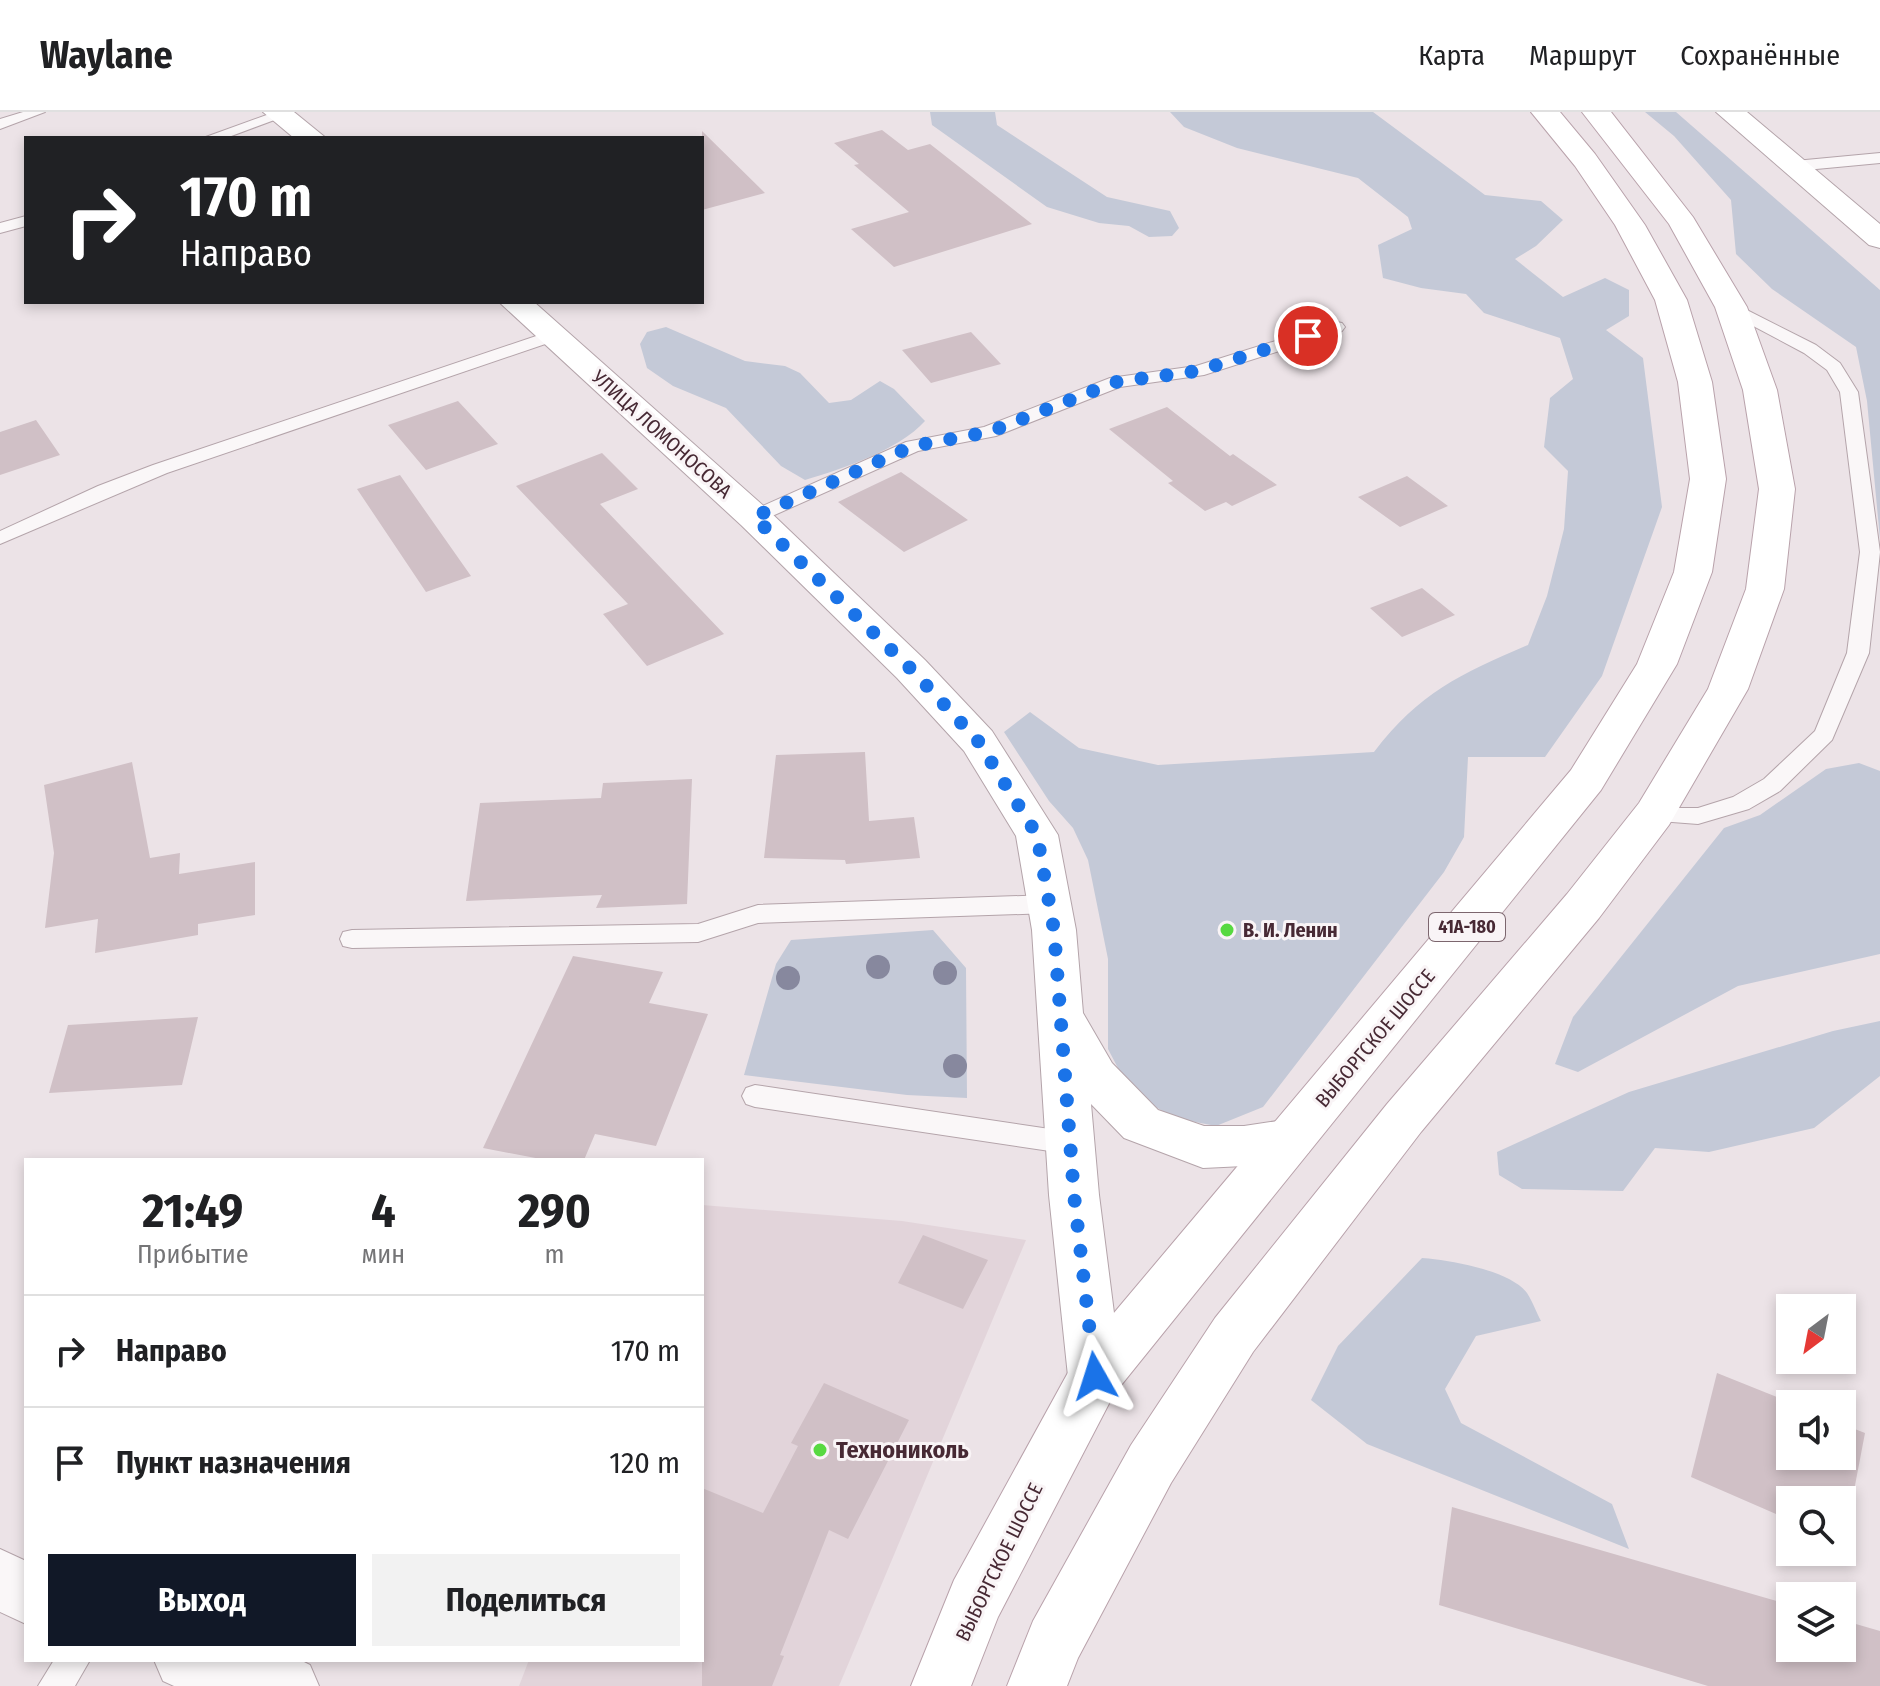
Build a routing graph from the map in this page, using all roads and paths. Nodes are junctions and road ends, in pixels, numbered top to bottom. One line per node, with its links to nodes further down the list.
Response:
1 (38, 112): 6 (lane)
2 (1545, 112): 25 (main road, ВЫБОРГСКОЕ ШОССЕ / 41А-180)
3 (1596, 112): 15 (main road)
4 (1730, 112): 10 (main road)
5 (279, 114): 7 (lane); 8 (main road)
6 (0, 124)
7 (217, 136)
8 (309, 136)
9 (1880, 158): 10 (lane)
10 (1795, 166): 12 (main road)
11 (24, 222): 13 (lane)
12 (1873, 227)
13 (0, 228)
14 (517, 304): 17 (main road, УЛИЦА ЛОМОНОСОВА)
15 (1731, 307): 20 (main road); 20 (lane)
16 (1336, 327): 18 (lane)
17 (554, 335): 18 (main road, УЛИЦА ЛОМОНОСОВА); 19 (lane)
18 (754, 517): 21 (main road, УЛИЦА ЛОМОНОСОВА)
19 (0, 538)
20 (1654, 814): 35 (main road)
21 (1049, 904): 22 (lane); 23 (main road, УЛИЦА ЛОМОНОСОВА)
22 (352, 939)
23 (1058, 1007): 25 (main road, УЛИЦА ЛОМОНОСОВА); 26 (main road, УЛИЦА ЛОМОНОСОВА)
24 (755, 1096): 26 (lane)
25 (1291, 1139): 27 (main road, ВЫБОРГСКОЕ ШОССЕ / 41А-180)
26 (1070, 1143): 27 (main road, УЛИЦА ЛОМОНОСОВА)
27 (1095, 1376): 34 (main road, ВЫБОРГСКОЕ ШОССЕ / 41А-180)
28 (0, 1578): 29 (street)
29 (24, 1594)
30 (73, 1662): 32 (lane)
31 (192, 1662): 33 (street)
32 (55, 1686)
33 (289, 1686)
34 (941, 1686)
35 (1037, 1686)

